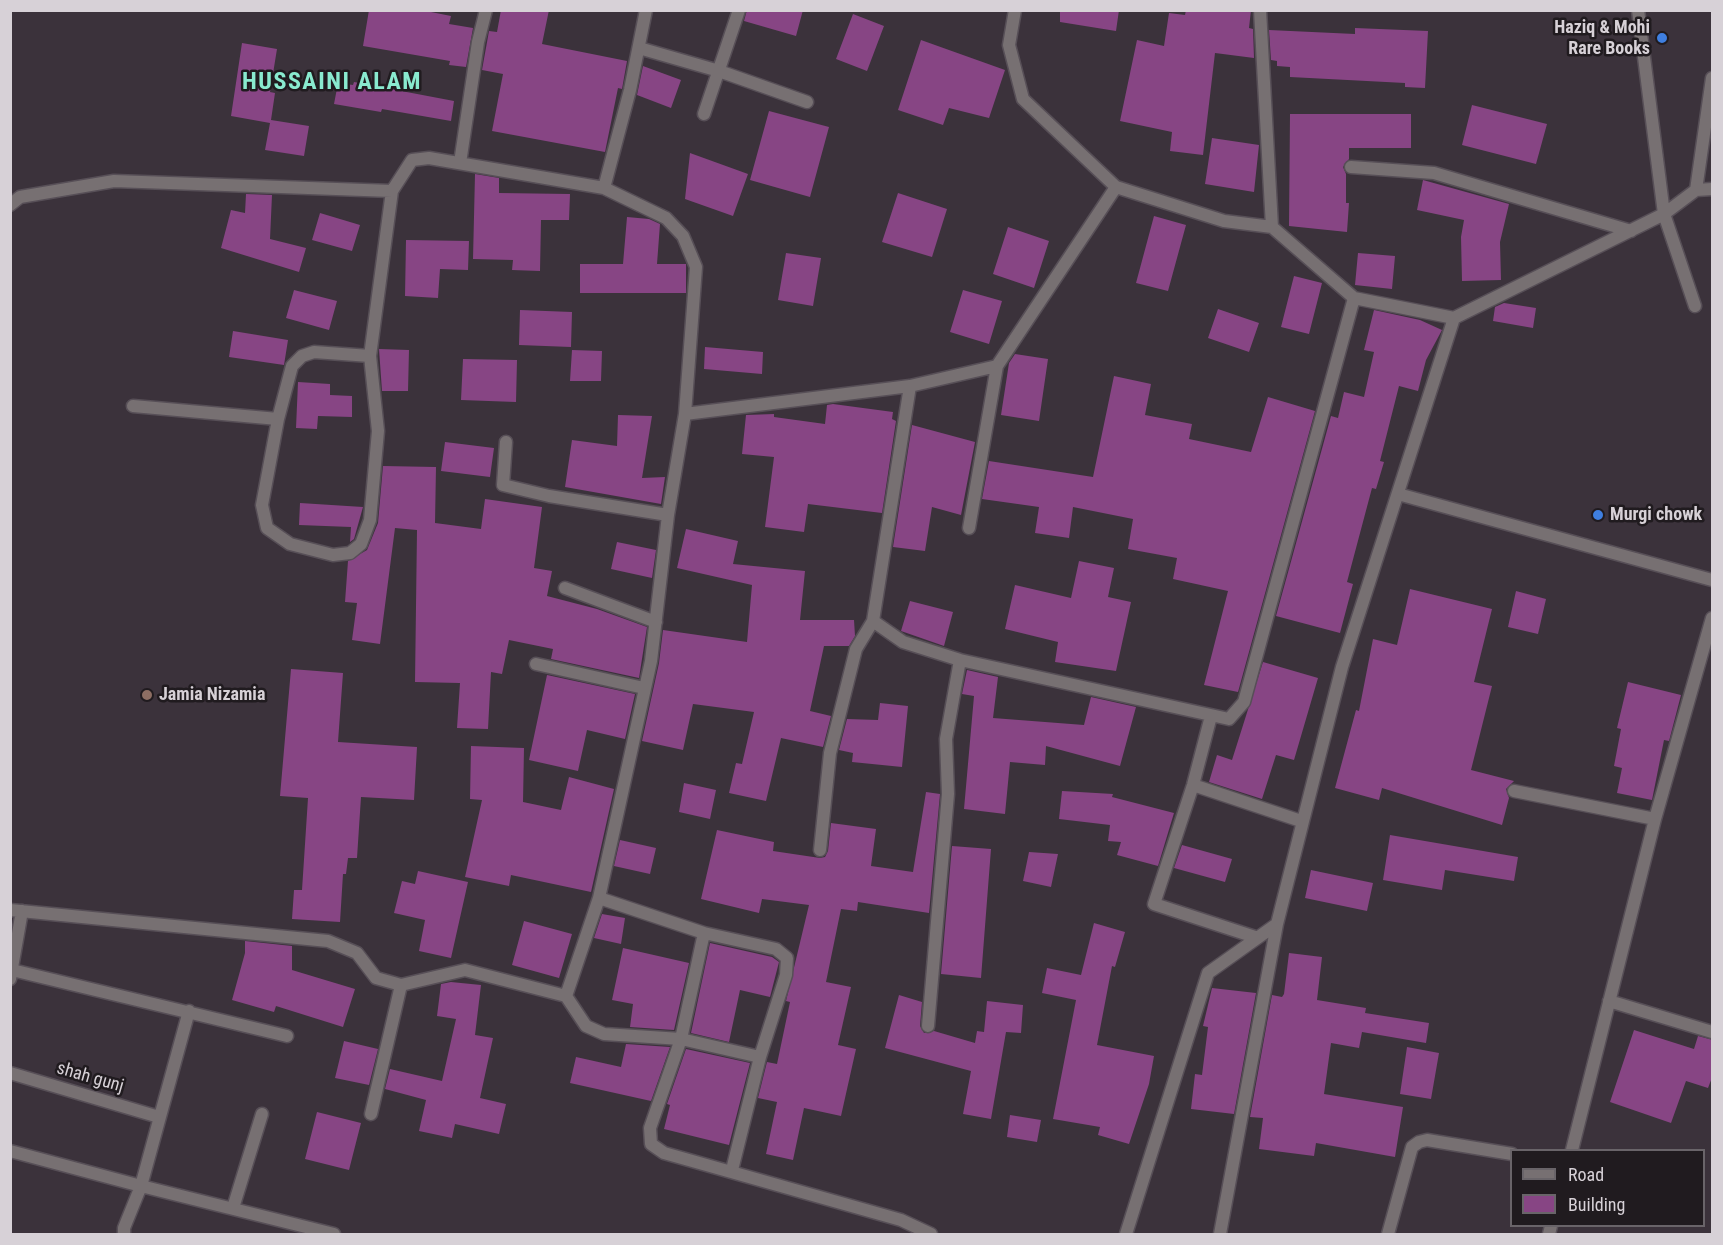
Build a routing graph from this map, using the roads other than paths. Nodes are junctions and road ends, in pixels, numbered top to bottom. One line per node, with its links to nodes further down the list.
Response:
1 (486, 10): 12 (street)
2 (646, 10): 7 (street)
3 (739, 10): 8 (street)
4 (1015, 10): 14 (street)
5 (1260, 10): 21 (street)
6 (1638, 10): 20 (street)
7 (639, 48): 8 (street); 15 (street)
8 (719, 71): 10 (street); 11 (street)
9 (1713, 78): 17 (street)
10 (807, 102)
11 (704, 114)
12 (460, 163): 15 (street); 18 (street)
13 (1351, 167): 22 (street)
14 (1116, 187): 21 (street); 27 (street)
15 (604, 188): 30 (street)
16 (1713, 189): 17 (street)
17 (1696, 190): 20 (street)
18 (392, 191): 19 (street); 26 (street)
19 (10, 205)
20 (1664, 214): 22 (street); 24 (street)
21 (1272, 227): 23 (street)
22 (1631, 231): 25 (street)
23 (1354, 298): 25 (street); 44 (street)
24 (1695, 306)
25 (1454, 318): 33 (street)
26 (370, 356): 31 (street); 31 (street)
27 (997, 366): 28 (street); 35 (street)
28 (910, 386): 30 (street); 39 (street)
29 (133, 406): 31 (street)
30 (685, 414): 34 (street)
31 (278, 419)
32 (506, 442): 34 (street)
33 (1398, 494): 36 (street); 48 (street)
34 (668, 515): 40 (street)
35 (969, 528)
36 (1713, 580)
37 (565, 588): 40 (street)
38 (1713, 618): 47 (street)
39 (873, 621): 41 (street); 49 (street)
40 (656, 622): 43 (street)
41 (960, 660): 44 (street); 60 (street)
42 (536, 664): 43 (street)
43 (644, 688): 50 (street)
44 (1211, 716): 45 (street)
45 (1193, 785): 48 (street); 54 (street)
46 (1514, 791): 47 (street)
47 (1655, 819): 58 (street)
48 (1301, 821): 52 (street)
49 (820, 850)
50 (599, 898): 53 (street); 57 (street)
51 (16, 911): 55 (street); 56 (street)
52 (1277, 924): 54 (street); 79 (street)
53 (704, 933): 63 (street); 64 (street)
54 (1255, 938): 78 (street)
55 (11, 974): 59 (street)
56 (401, 986): 57 (street); 67 (street)
57 (566, 996): 63 (street)
58 (1609, 1001): 61 (street); 69 (street)
59 (189, 1011): 62 (street); 68 (street)
60 (928, 1026)
61 (1713, 1032)
62 (287, 1036)
63 (681, 1039): 64 (street); 72 (street)
64 (760, 1057): 72 (street)
65 (10, 1073): 68 (street, shah gunj)
66 (262, 1114): 74 (street)
67 (371, 1114)
68 (159, 1117): 73 (street)
69 (1572, 1149)
70 (10, 1151): 73 (street)
71 (1510, 1154): 80 (street)
72 (732, 1170): 77 (street)
73 (141, 1186): 74 (street); 75 (street)
74 (233, 1208): 76 (street)
75 (124, 1234)
76 (334, 1234)
77 (931, 1234)
78 (1126, 1234)
79 (1221, 1234)
80 (1388, 1234)

